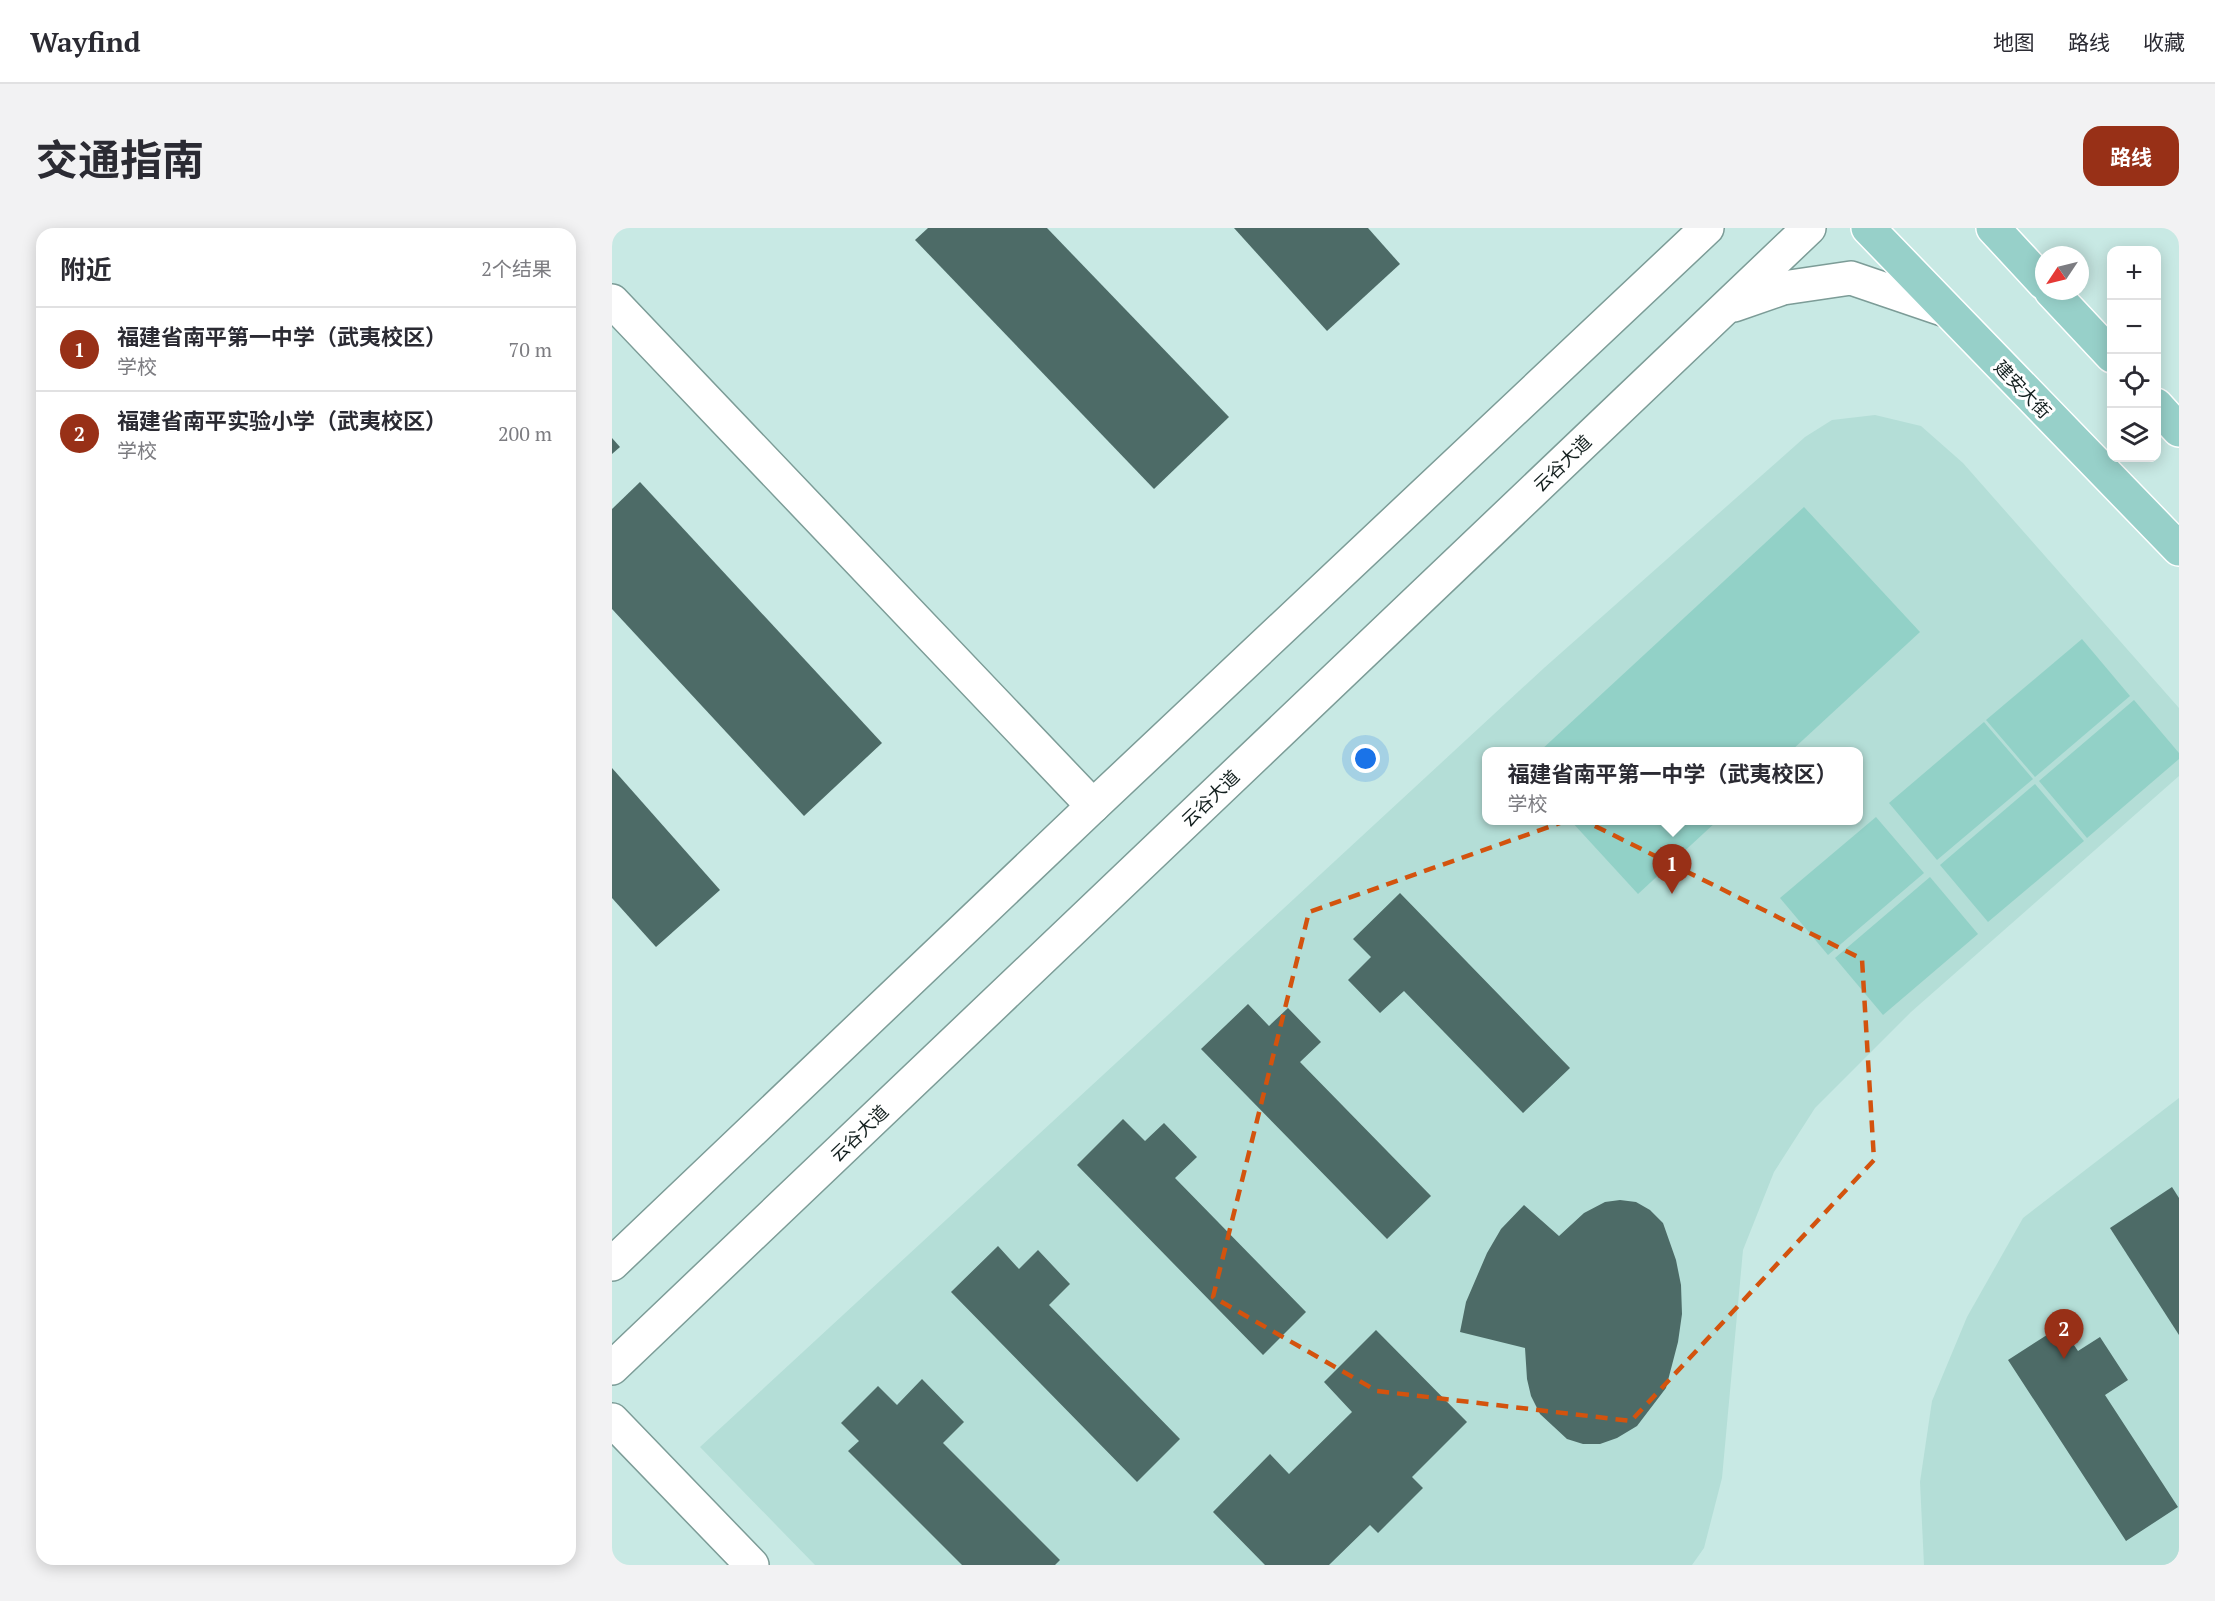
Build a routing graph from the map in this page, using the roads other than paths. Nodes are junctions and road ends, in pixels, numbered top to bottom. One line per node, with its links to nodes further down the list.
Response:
1 (1685, 228): 7 (main road)
2 (1707, 228): 7 (main road)
3 (1809, 228): 11 (main road, 云谷大道)
4 (1868, 228): 12 (main road, 建安大街)
5 (1993, 228): 6 (main road)
6 (2019, 243): 8 (main road)
7 (1668, 264): 17 (main road)
8 (2035, 269)
9 (2059, 300): 13 (main road)
10 (612, 301): 17 (main road)
11 (1724, 309): 12 (main road); 19 (main road, 云谷大道)
12 (1948, 311): 16 (main road, 建安大街)
13 (2110, 354)
14 (2160, 408): 15 (main road)
15 (2179, 430)
16 (2179, 549)
17 (1093, 806): 18 (main road)
18 (612, 1264)
19 (612, 1368)
20 (612, 1420): 23 (main road)
21 (612, 1448): 22 (main road)
22 (724, 1565)
23 (752, 1565)

